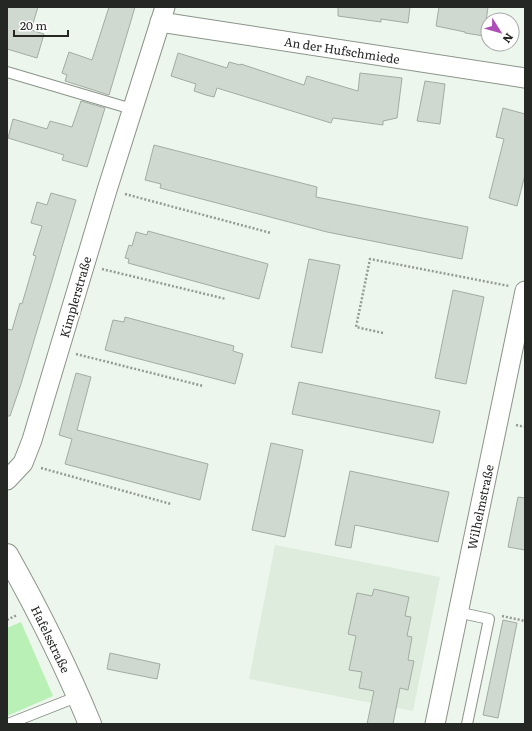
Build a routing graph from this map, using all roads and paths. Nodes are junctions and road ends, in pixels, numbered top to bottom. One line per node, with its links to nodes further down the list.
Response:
1 (162, 15): 3 (street, An der Hufschmiede); 4 (street, Kimplerstraße)
2 (7, 72): 4 (lane)
3 (525, 78)
4 (132, 109): 5 (street, Kimplerstraße)
5 (107, 190): 6 (path); 7 (street, Kimplerstraße)
6 (271, 233)
7 (84, 265): 9 (path); 11 (street, Kimplerstraße)
8 (517, 288): 10 (path); 17 (street, Wilhelmstraße)
9 (226, 299)
10 (383, 333)
11 (60, 350): 12 (path); 13 (street, Kimplerstraße)
12 (203, 386)
13 (23, 463): 14 (street, Kimplerstraße); 15 (path)
14 (7, 480)
15 (171, 504)
16 (7, 555): 18 (main road, Hafelsstraße)
17 (457, 612): 21 (street, Wilhelmstraße); 22 (lane)
18 (78, 696): 19 (lane); 20 (main road, Hafelsstraße)
19 (8, 724)
20 (90, 724)
21 (435, 724)
22 (467, 724)

